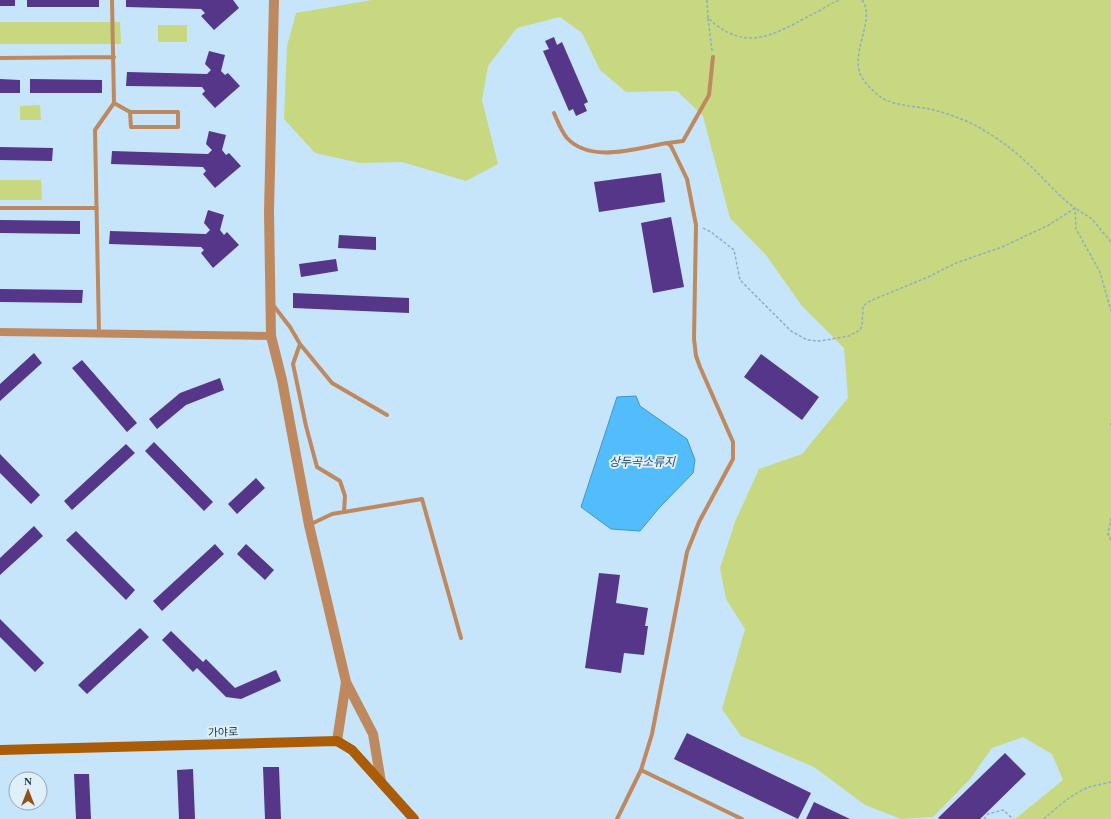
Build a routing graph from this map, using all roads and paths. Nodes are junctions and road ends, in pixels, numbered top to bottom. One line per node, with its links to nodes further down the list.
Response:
1 (112, 0): 9 (lane)
2 (274, 0): 19 (street)
3 (706, 0): 6 (path)
4 (841, 0): 6 (path)
5 (862, 0): 16 (path)
6 (708, 18): 7 (path)
7 (713, 57): 13 (lane)
8 (0, 58): 9 (lane)
9 (114, 58): 10 (lane)
10 (114, 103): 11 (lane); 15 (lane)
11 (130, 112): 11 (lane)
12 (554, 113): 13 (lane)
13 (667, 143): 17 (lane)
14 (0, 208): 15 (lane)
15 (96, 208): 22 (lane)
16 (1075, 208): 17 (path); 18 (path); 20 (path)
17 (696, 224): 34 (lane)
18 (1111, 242)
19 (270, 301): 23 (street); 24 (lane)
20 (1111, 311)
21 (0, 332): 22 (street)
22 (99, 333): 23 (street)
23 (271, 336): 28 (street)
24 (300, 344): 25 (lane); 26 (lane)
25 (387, 415)
26 (344, 512): 28 (lane); 30 (lane)
27 (1111, 518): 29 (path)
28 (309, 525): 31 (street)
29 (1111, 541)
30 (461, 638)
31 (346, 682): 32 (street); 35 (street)
32 (337, 741): 33 (main road, 가야로); 35 (main road)
33 (0, 750)
34 (641, 770): 38 (lane); 39 (lane)
35 (381, 782): 37 (main road)
36 (1111, 782): 42 (path)
37 (414, 819)
38 (617, 819)
39 (742, 819)
40 (984, 819): 41 (path)
41 (1012, 819)
42 (1044, 819)

